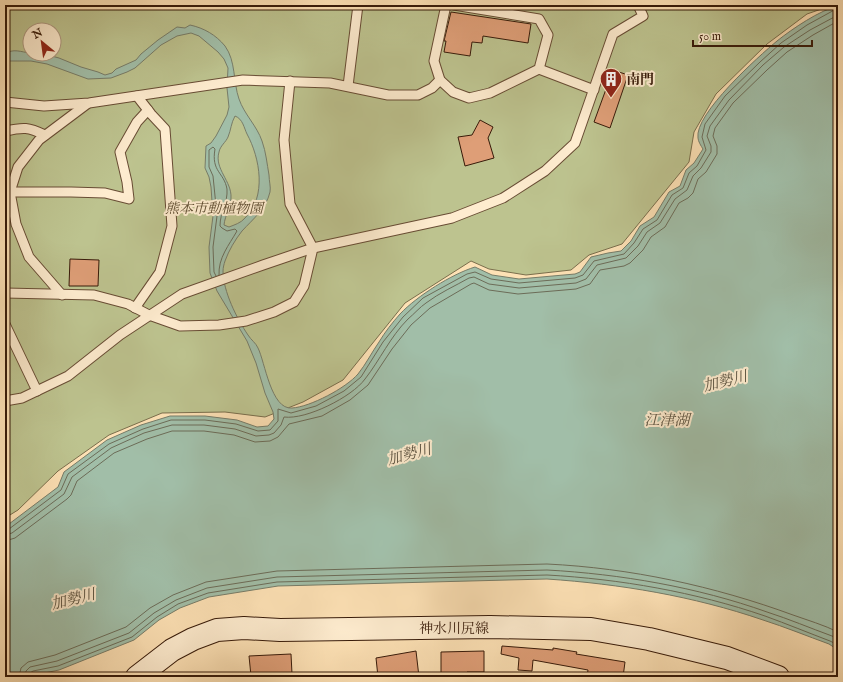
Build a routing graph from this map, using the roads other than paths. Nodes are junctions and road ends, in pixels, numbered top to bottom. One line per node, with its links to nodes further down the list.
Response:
1 (358, 5): 8 (lane)
2 (446, 5): 6 (lane)
3 (454, 5): 5 (lane)
4 (638, 5): 9 (lane)
5 (540, 69): 6 (lane); 9 (lane)
6 (440, 80): 8 (lane)
7 (290, 81): 8 (lane); 10 (lane); 17 (lane)
8 (348, 86)
9 (594, 90): 17 (lane)
10 (137, 96): 12 (lane); 13 (lane)
11 (5, 102): 12 (lane)
12 (89, 103): 15 (lane)
13 (148, 110): 16 (lane); 20 (lane)
14 (5, 131): 15 (lane)
15 (45, 135): 16 (lane)
16 (8, 190): 19 (lane)
17 (313, 248): 21 (lane); 21 (lane)
18 (5, 293): 19 (lane)
19 (62, 294): 20 (lane)
20 (135, 308): 21 (lane)
21 (149, 315): 23 (lane)
22 (5, 324): 23 (lane)
23 (37, 391): 24 (lane)
24 (5, 401)
25 (137, 677): 26 (main road, 神水川尻線)
26 (778, 677)

